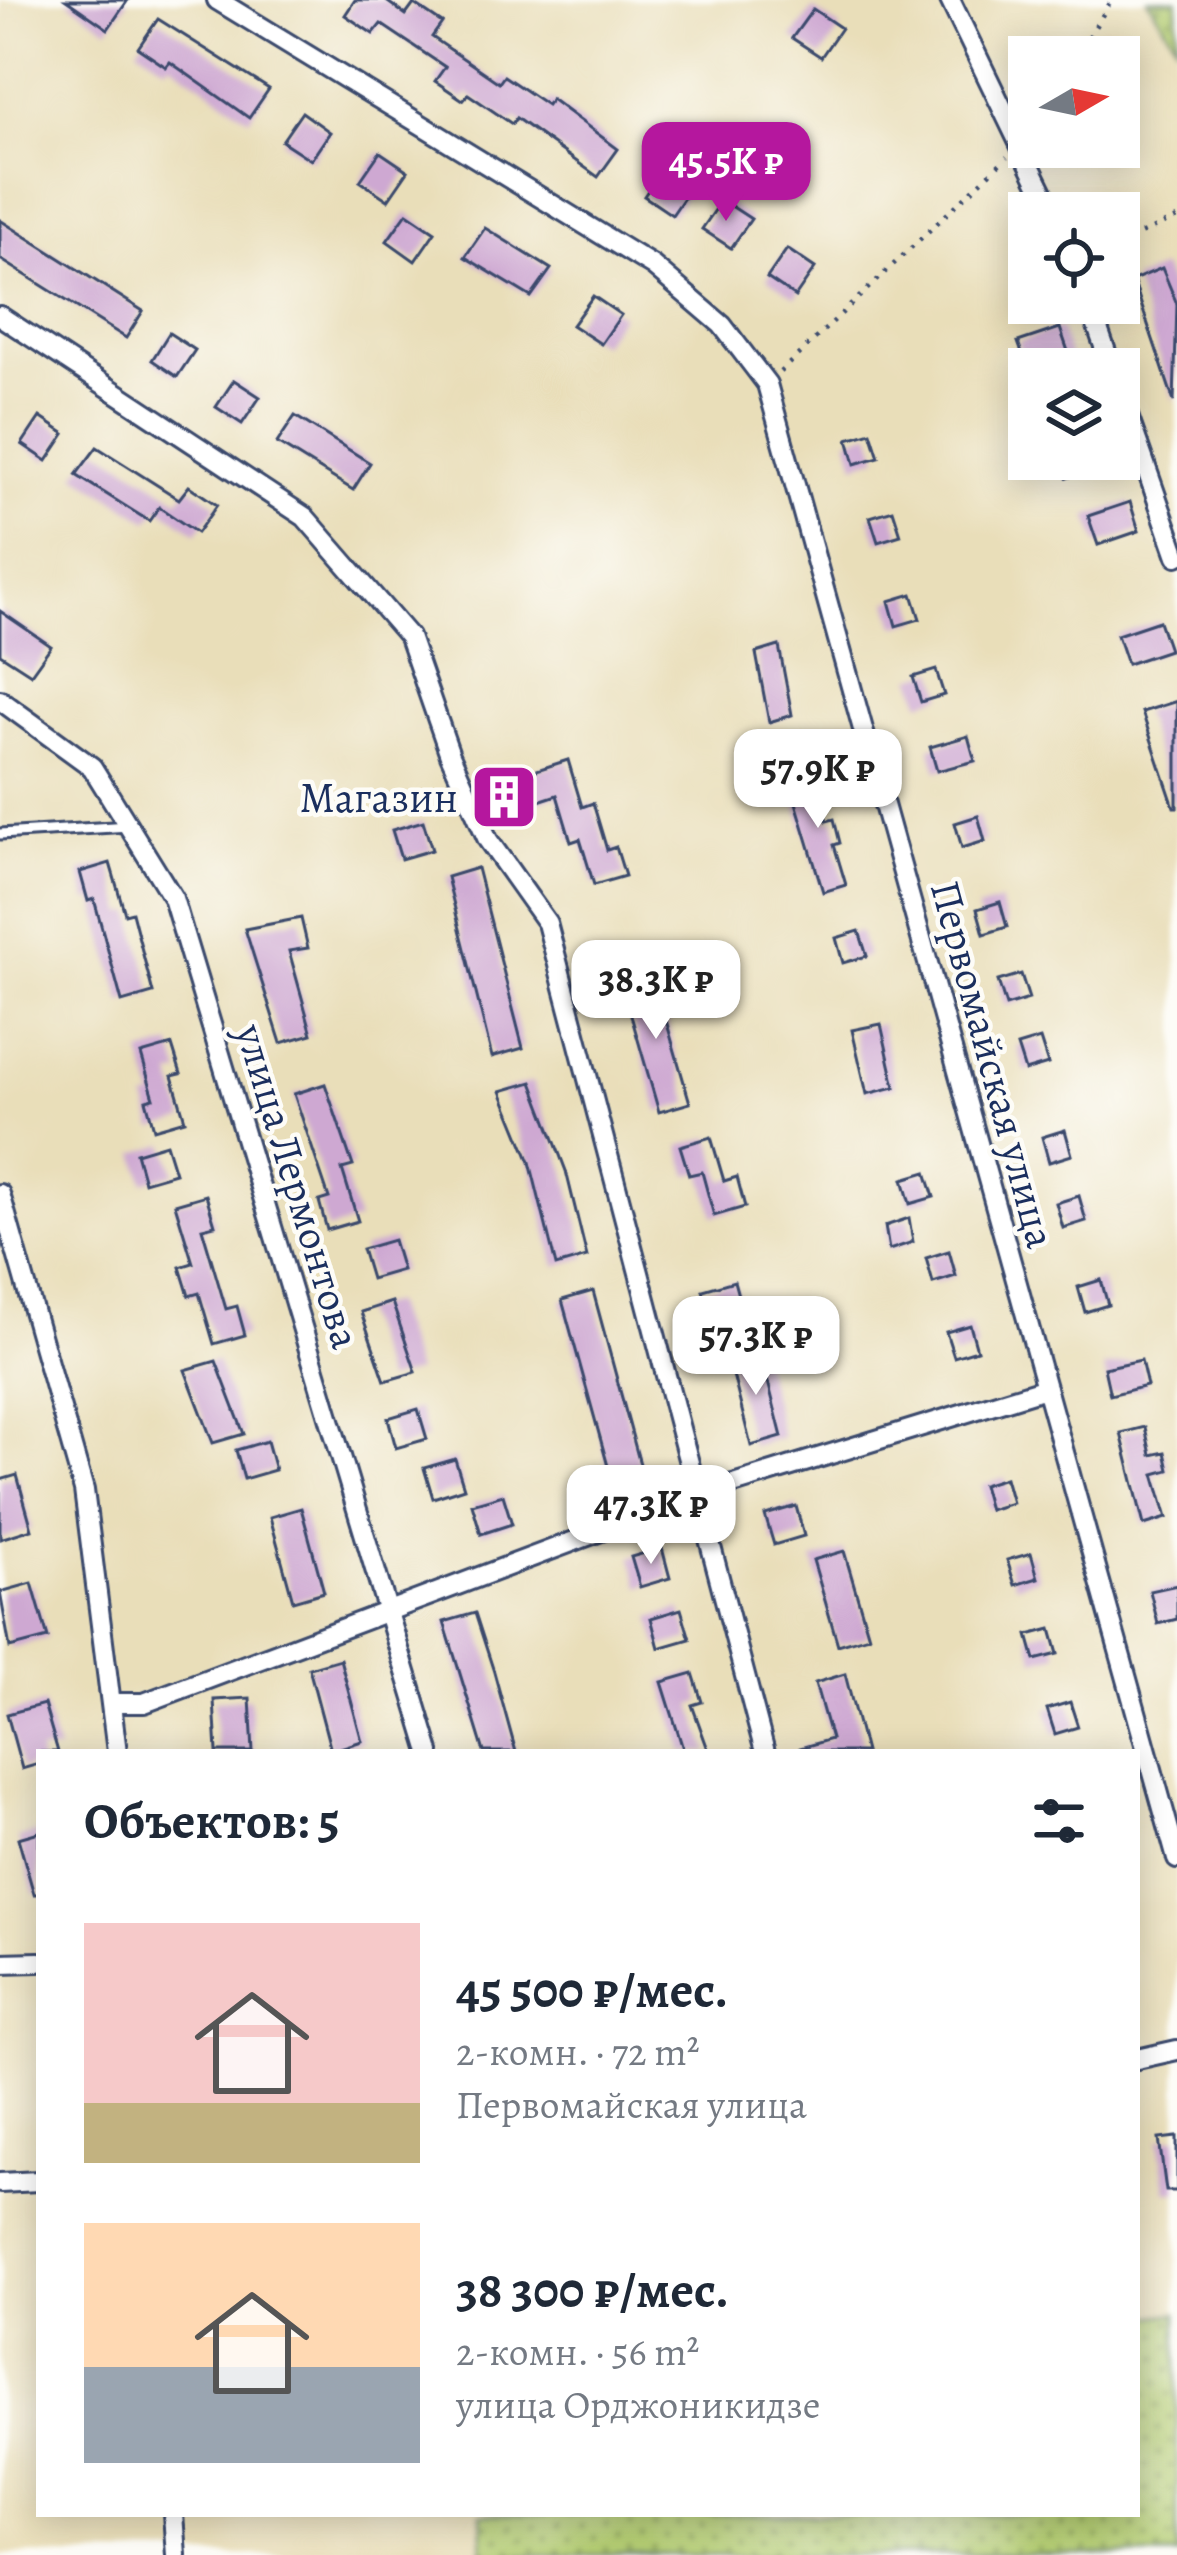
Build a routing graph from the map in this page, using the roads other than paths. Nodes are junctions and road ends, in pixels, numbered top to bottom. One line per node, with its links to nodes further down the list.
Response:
1 (217, 0): 11 (street, Первомайская улица)
2 (950, 0): 3 (street)
3 (1042, 192)
4 (0, 316): 12 (street)
5 (1140, 450): 6 (street)
6 (1177, 556)
7 (0, 700): 8 (street, улица Лермонтова)
8 (129, 826): 9 (lane); 13 (street, улица Лермонтова)
9 (0, 834)
10 (0, 1194): 14 (street)
11 (1046, 1388): 12 (street); 18 (street, Первомайская улица)
12 (694, 1496): 13 (street); 17 (street)
13 (391, 1606): 14 (street); 16 (street, улица Лермонтова)
14 (115, 1703): 15 (street)
15 (117, 1749)
16 (429, 1749)
17 (765, 1749)
18 (1177, 1859)
19 (36, 1962): 20 (street)
20 (0, 1964)
21 (1177, 2050): 22 (street)
22 (1140, 2058)
23 (36, 2181): 24 (street)
24 (0, 2183)
25 (173, 2517): 26 (street)
26 (176, 2555)

